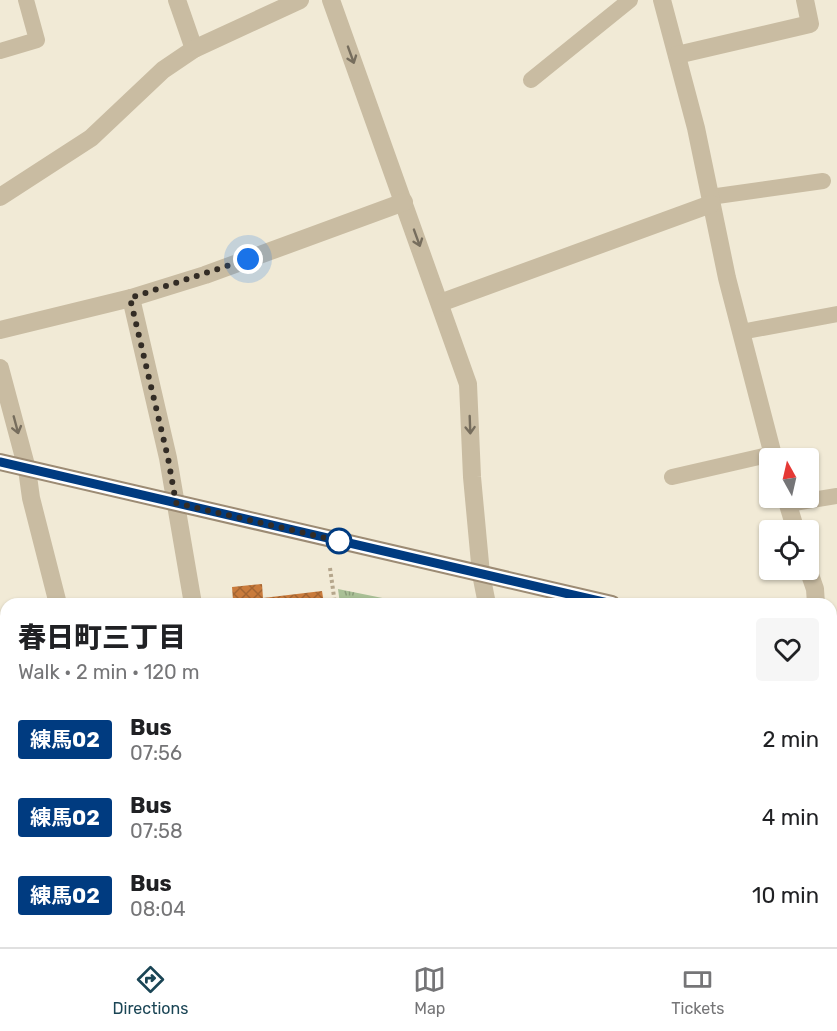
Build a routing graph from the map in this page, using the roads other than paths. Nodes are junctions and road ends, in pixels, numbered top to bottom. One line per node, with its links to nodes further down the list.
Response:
1 (26, 0): 9 (lane)
2 (177, 0): 8 (street)
3 (300, 0): 8 (street)
4 (331, 0): 15 (street, one-way to 15)
5 (630, 0): 11 (lane)
6 (662, 0): 10 (street)
7 (805, 0): 10 (street)
8 (194, 49): 13 (street)
9 (0, 51)
10 (677, 55): 14 (street)
11 (531, 80)
12 (823, 181): 14 (lane)
13 (0, 196)
14 (711, 200): 17 (street); 20 (street)
15 (404, 202): 16 (street); 17 (street, one-way to 17)
16 (130, 298): 19 (street); 29 (street)
17 (440, 303): 30 (street, one-way to 30)
18 (837, 315): 20 (lane)
19 (0, 330)
20 (741, 332): 22 (street)
21 (0, 368): 25 (street, one-way to 25)
22 (771, 448)
23 (759, 460): 26 (lane)
24 (0, 462): 25 (main road)
25 (27, 469): 29 (main road); 32 (street)
26 (672, 477)
27 (837, 496): 28 (lane)
28 (819, 498)
29 (176, 503): 30 (main road); 33 (street)
30 (482, 574): 34 (street); 35 (main road)
31 (812, 580): 36 (street)
32 (57, 598)
33 (192, 598)
34 (486, 598)
35 (586, 598)
36 (816, 598)

